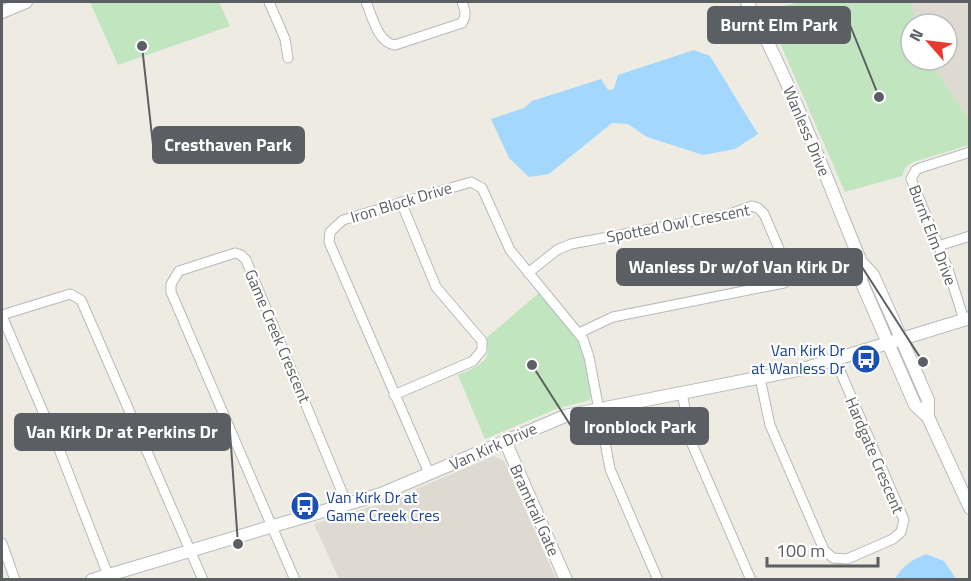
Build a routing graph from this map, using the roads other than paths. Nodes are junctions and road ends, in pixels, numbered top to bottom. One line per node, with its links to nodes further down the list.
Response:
1 (26, 2): 6 (street)
2 (269, 2): 8 (street)
3 (366, 2): 4 (street)
4 (462, 2)
5 (747, 2): 13 (street, Wanless Drive)
6 (13, 4): 7 (street)
7 (2, 12)
8 (288, 58)
9 (969, 152): 12 (street, Burnt Elm Drive)
10 (401, 202): 14 (street, Iron Block Drive); 23 (street, Iron Block Drive); 23 (street)
11 (969, 236): 12 (street)
12 (938, 246): 16 (street, Burnt Elm Drive)
13 (861, 262): 18 (street, Wanless Drive); 19 (street, Wanless Drive)
14 (528, 273): 17 (street, Iron Block Drive); 17 (street, Spotted Owl Crescent)
15 (2, 315): 32 (street); 33 (street)
16 (967, 319): 18 (street, Van Kirk Drive)
17 (579, 333): 24 (street, Iron Block Drive)
18 (901, 338): 19 (street, Van Kirk Drive); 25 (street, Wanless Drive)
19 (888, 342): 20 (street, Van Kirk Drive); 25 (street, Wanless Drive)
20 (835, 359): 21 (street, Van Kirk Drive); 21 (street, Hardgate Crescent)
21 (760, 378): 22 (street, Van Kirk Drive)
22 (682, 393): 24 (street, Van Kirk Drive); 40 (street)
23 (394, 395): 27 (street, Iron Block Drive)
24 (599, 408): 26 (street, Van Kirk Drive); 39 (street, Iron Block Drive)
25 (928, 417): 29 (street, Wanless Drive)
26 (505, 441): 27 (street, Van Kirk Drive); 38 (street, Bramtrail Gate)
27 (429, 473): 28 (street, Van Kirk Drive)
28 (347, 504): 30 (street, Van Kirk Drive); 30 (street, Game Creek Crescent)
29 (969, 508)
30 (273, 527): 32 (street, Van Kirk Drive); 37 (street)
31 (2, 543): 34 (street)
32 (190, 552): 33 (street, Van Kirk Drive); 36 (street)
33 (108, 575): 35 (street, Van Kirk Drive)
34 (15, 579)
35 (92, 579)
36 (203, 579)
37 (295, 579)
38 (566, 579)
39 (658, 579)
40 (750, 579)

